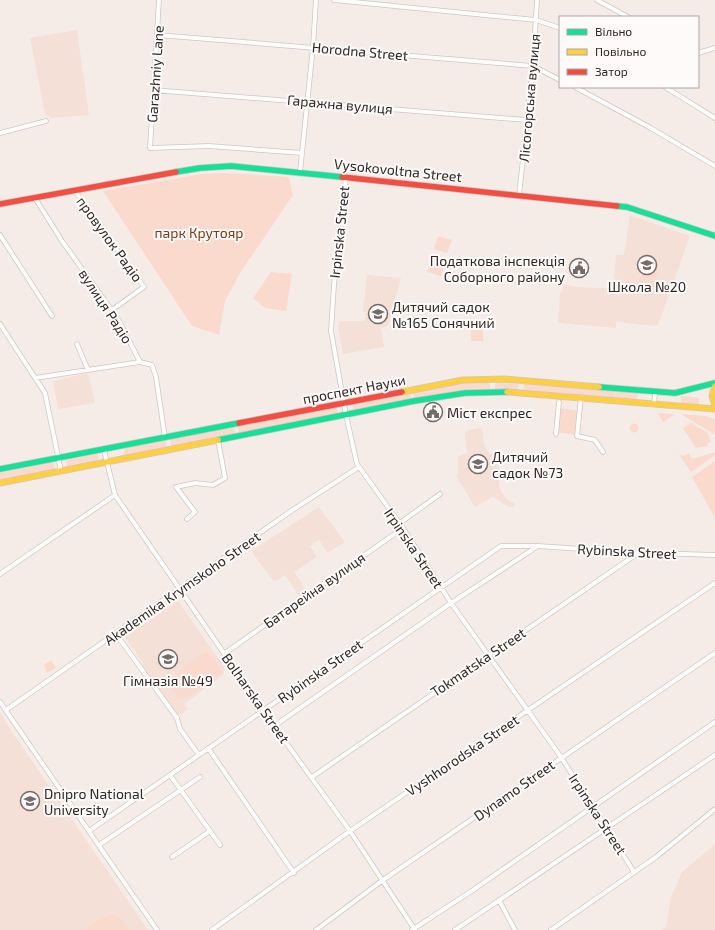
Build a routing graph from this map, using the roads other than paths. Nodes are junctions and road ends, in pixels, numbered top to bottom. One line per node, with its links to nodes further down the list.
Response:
1 (159, 0): 9 (street, Garazhniy Lane)
2 (316, 0): 10 (street)
3 (334, 0): 7 (street)
4 (538, 0): 7 (street, Лісогорська вулиця)
5 (597, 0): 6 (street)
6 (626, 16)
7 (536, 20): 8 (street); 13 (street, Лісогорська вулиця)
8 (559, 28)
9 (158, 35): 10 (street, Horodna Street); 17 (street, Garazhniy Lane)
10 (313, 47): 13 (street, Horodna Street); 18 (street)
11 (715, 48): 12 (street)
12 (699, 53)
13 (533, 66): 14 (street, Horodna Street); 20 (street, Лісогорська вулиця)
14 (559, 79)
15 (577, 88): 24 (street)
16 (667, 88): 19 (street)
17 (154, 90): 18 (street, Гаражна вулиця); 23 (street, Garazhniy Lane)
18 (308, 101): 20 (street, Гаражна вулиця); 23 (street)
19 (715, 118)
20 (527, 120): 28 (street, Лісогорська вулиця)
21 (46, 121): 22 (street)
22 (0, 133)
23 (302, 154): 25 (street)
24 (715, 166)
25 (300, 172): 26 (main road, Vysokovoltna Street); 27 (main road, Vysokovoltna Street)
26 (346, 177): 28 (main road, Vysokovoltna Street); 44 (street, Irpinska Street)
27 (75, 191): 29 (main road, Vysokovoltna Street); 33 (street, провулок Радіо)
28 (519, 196): 32 (main road, Vysokovoltna Street)
29 (35, 198): 30 (main road, Vysokovoltna Street); 33 (street, вулиця Радіо)
30 (0, 204)
31 (0, 235): 34 (street)
32 (715, 236)
33 (112, 310): 37 (street, вулиця Радіо)
34 (52, 316)
35 (0, 324): 39 (street)
36 (77, 344): 38 (street)
37 (140, 362): 38 (street); 49 (street, вулиця Радіо)
38 (88, 370): 39 (street)
39 (35, 378): 53 (street)
40 (715, 384): 41 (main road, проспект Науки); 46 (main road)
41 (655, 392): 44 (main road, проспект Науки); 45 (street)
42 (582, 397): 45 (main road, проспект Науки); 47 (main road, проспект Науки); 52 (street)
43 (559, 402): 48 (street)
44 (344, 403): 47 (street, Irpinska Street); 49 (main road, проспект Науки)
45 (654, 404): 46 (main road, проспект Науки)
46 (715, 408)
47 (346, 415): 50 (main road, проспект Науки); 55 (street, Irpinska Street)
48 (556, 434)
49 (165, 438): 51 (main road, проспект Науки)
50 (218, 440): 54 (main road, проспект Науки); 61 (street)
51 (104, 450): 53 (main road, проспект Науки); 54 (street, Bolharska Street)
52 (604, 452)
53 (59, 458): 56 (main road, проспект Науки); 57 (street)
54 (107, 462): 57 (main road, проспект Науки); 60 (street, Bolharska Street)
55 (359, 467): 62 (street, Irpinska Street); 70 (street, Akademika Krymskoho Street)
56 (0, 470)
57 (61, 471): 58 (main road, проспект Науки)
58 (0, 483)
59 (440, 494): 62 (street)
60 (115, 495): 67 (street); 70 (street, Bolharska Street)
61 (187, 519)
62 (400, 523): 63 (street, Irpinska Street)
63 (403, 528): 69 (street, Irpinska Street); 73 (street, Батарейна вулиця)
64 (538, 546): 65 (street, Rybinska Street); 69 (street, Rybinska Street); 71 (street, Rybinska Street)
65 (647, 553): 66 (street, Rybinska Street); 75 (street, Tokmatska Street)
66 (715, 556)
67 (0, 574)
68 (715, 583): 79 (street, Vyshhorodska Street)
69 (440, 586): 71 (street, Irpinska Street); 78 (street, Rybinska Street)
70 (180, 590): 72 (street, Akademika Krymskoho Street); 73 (street, Bolharska Street)
71 (451, 602): 75 (street, Irpinska Street); 81 (street, Rybinska Street)
72 (116, 634): 77 (street, Akademika Krymskoho Street); 83 (street)
73 (225, 653): 78 (street, Bolharska Street)
74 (715, 653): 85 (street, Dynamo Street)
75 (489, 654): 79 (street, Irpinska Street); 88 (street, Tokmatska Street)
76 (0, 702): 77 (street)
77 (6, 710): 93 (street)
78 (264, 710): 81 (street, Bolharska Street); 82 (street, Rybinska Street)
79 (528, 710): 85 (street, Irpinska Street); 95 (street, Vyshhorodska Street)
80 (715, 722): 90 (street)
81 (274, 726): 88 (street, Bolharska Street)
82 (208, 748): 83 (street, Rybinska Street); 100 (street)
83 (199, 755): 86 (street, Rybinska Street)
84 (715, 755): 92 (street)
85 (561, 757): 90 (street, Irpinska Street); 101 (street, Dynamo Street)
86 (170, 775): 89 (street); 93 (street, Rybinska Street)
87 (200, 777): 89 (street)
88 (312, 777): 95 (street, Bolharska Street)
89 (181, 790): 94 (street); 96 (street)
90 (594, 807): 92 (street, Irpinska Street); 106 (street)
91 (715, 810): 99 (street)
92 (608, 828): 99 (street, Irpinska Street); 102 (street)
93 (89, 831): 96 (street)
94 (210, 831): 97 (street); 98 (street)
95 (350, 831): 100 (street, Vyshhorodska Street); 101 (street, Bolharska Street)
96 (99, 845): 103 (street)
97 (220, 845)
98 (172, 858)
99 (634, 872): 109 (street)
100 (294, 873): 104 (street, Vyshhorodska Street)
101 (383, 880): 105 (street, Dynamo Street); 106 (street, Bolharska Street)
102 (498, 900): 107 (street); 108 (street)
103 (157, 930)
104 (212, 930)
105 (316, 930)
106 (413, 930)
107 (455, 930)
108 (515, 930)
109 (551, 930)

